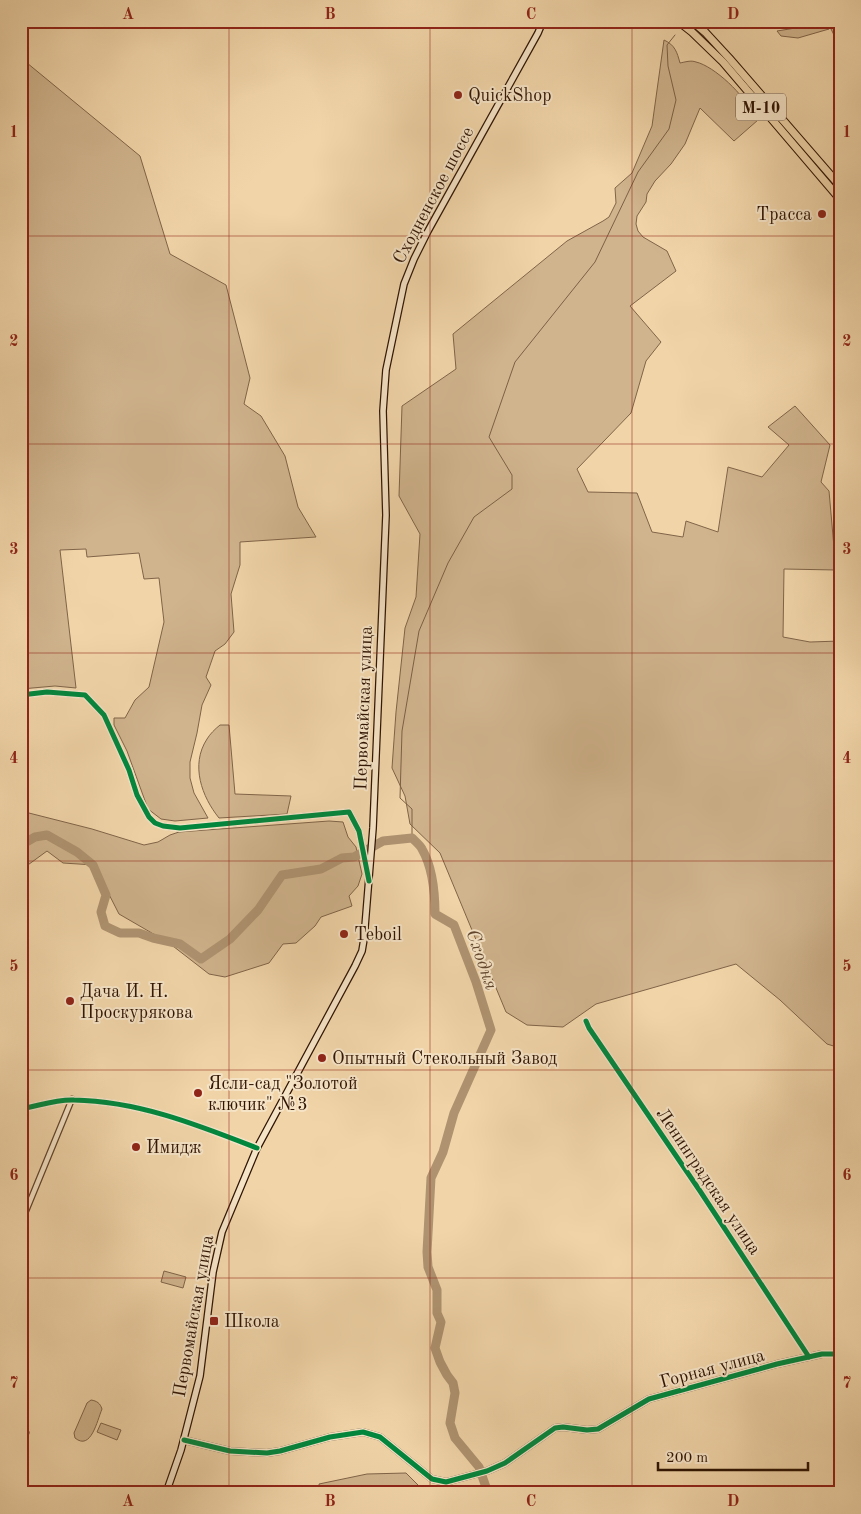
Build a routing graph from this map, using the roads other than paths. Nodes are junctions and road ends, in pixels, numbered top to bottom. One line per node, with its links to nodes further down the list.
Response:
1 (543, 21): 6 (main road, Сходненское шоссе)
2 (678, 21): 5 (highway, М-10)
3 (692, 21): 4 (highway, М-10)
4 (840, 186)
5 (840, 199)
6 (386, 515): 8 (main road, Первомайская улица)
7 (21, 695): 8 (street)
8 (368, 861): 12 (main road, Первомайская улица)
9 (586, 1020): 15 (street, Ленинградская улица)
10 (72, 1099): 11 (street); 12 (street); 13 (street)
11 (21, 1109)
12 (257, 1148): 16 (main road, Первомайская улица)
13 (21, 1223)
14 (840, 1354): 15 (street, Горная улица)
15 (809, 1357): 16 (street, Горная улица)
16 (184, 1440): 17 (main road, Первомайская улица)
17 (166, 1493)

